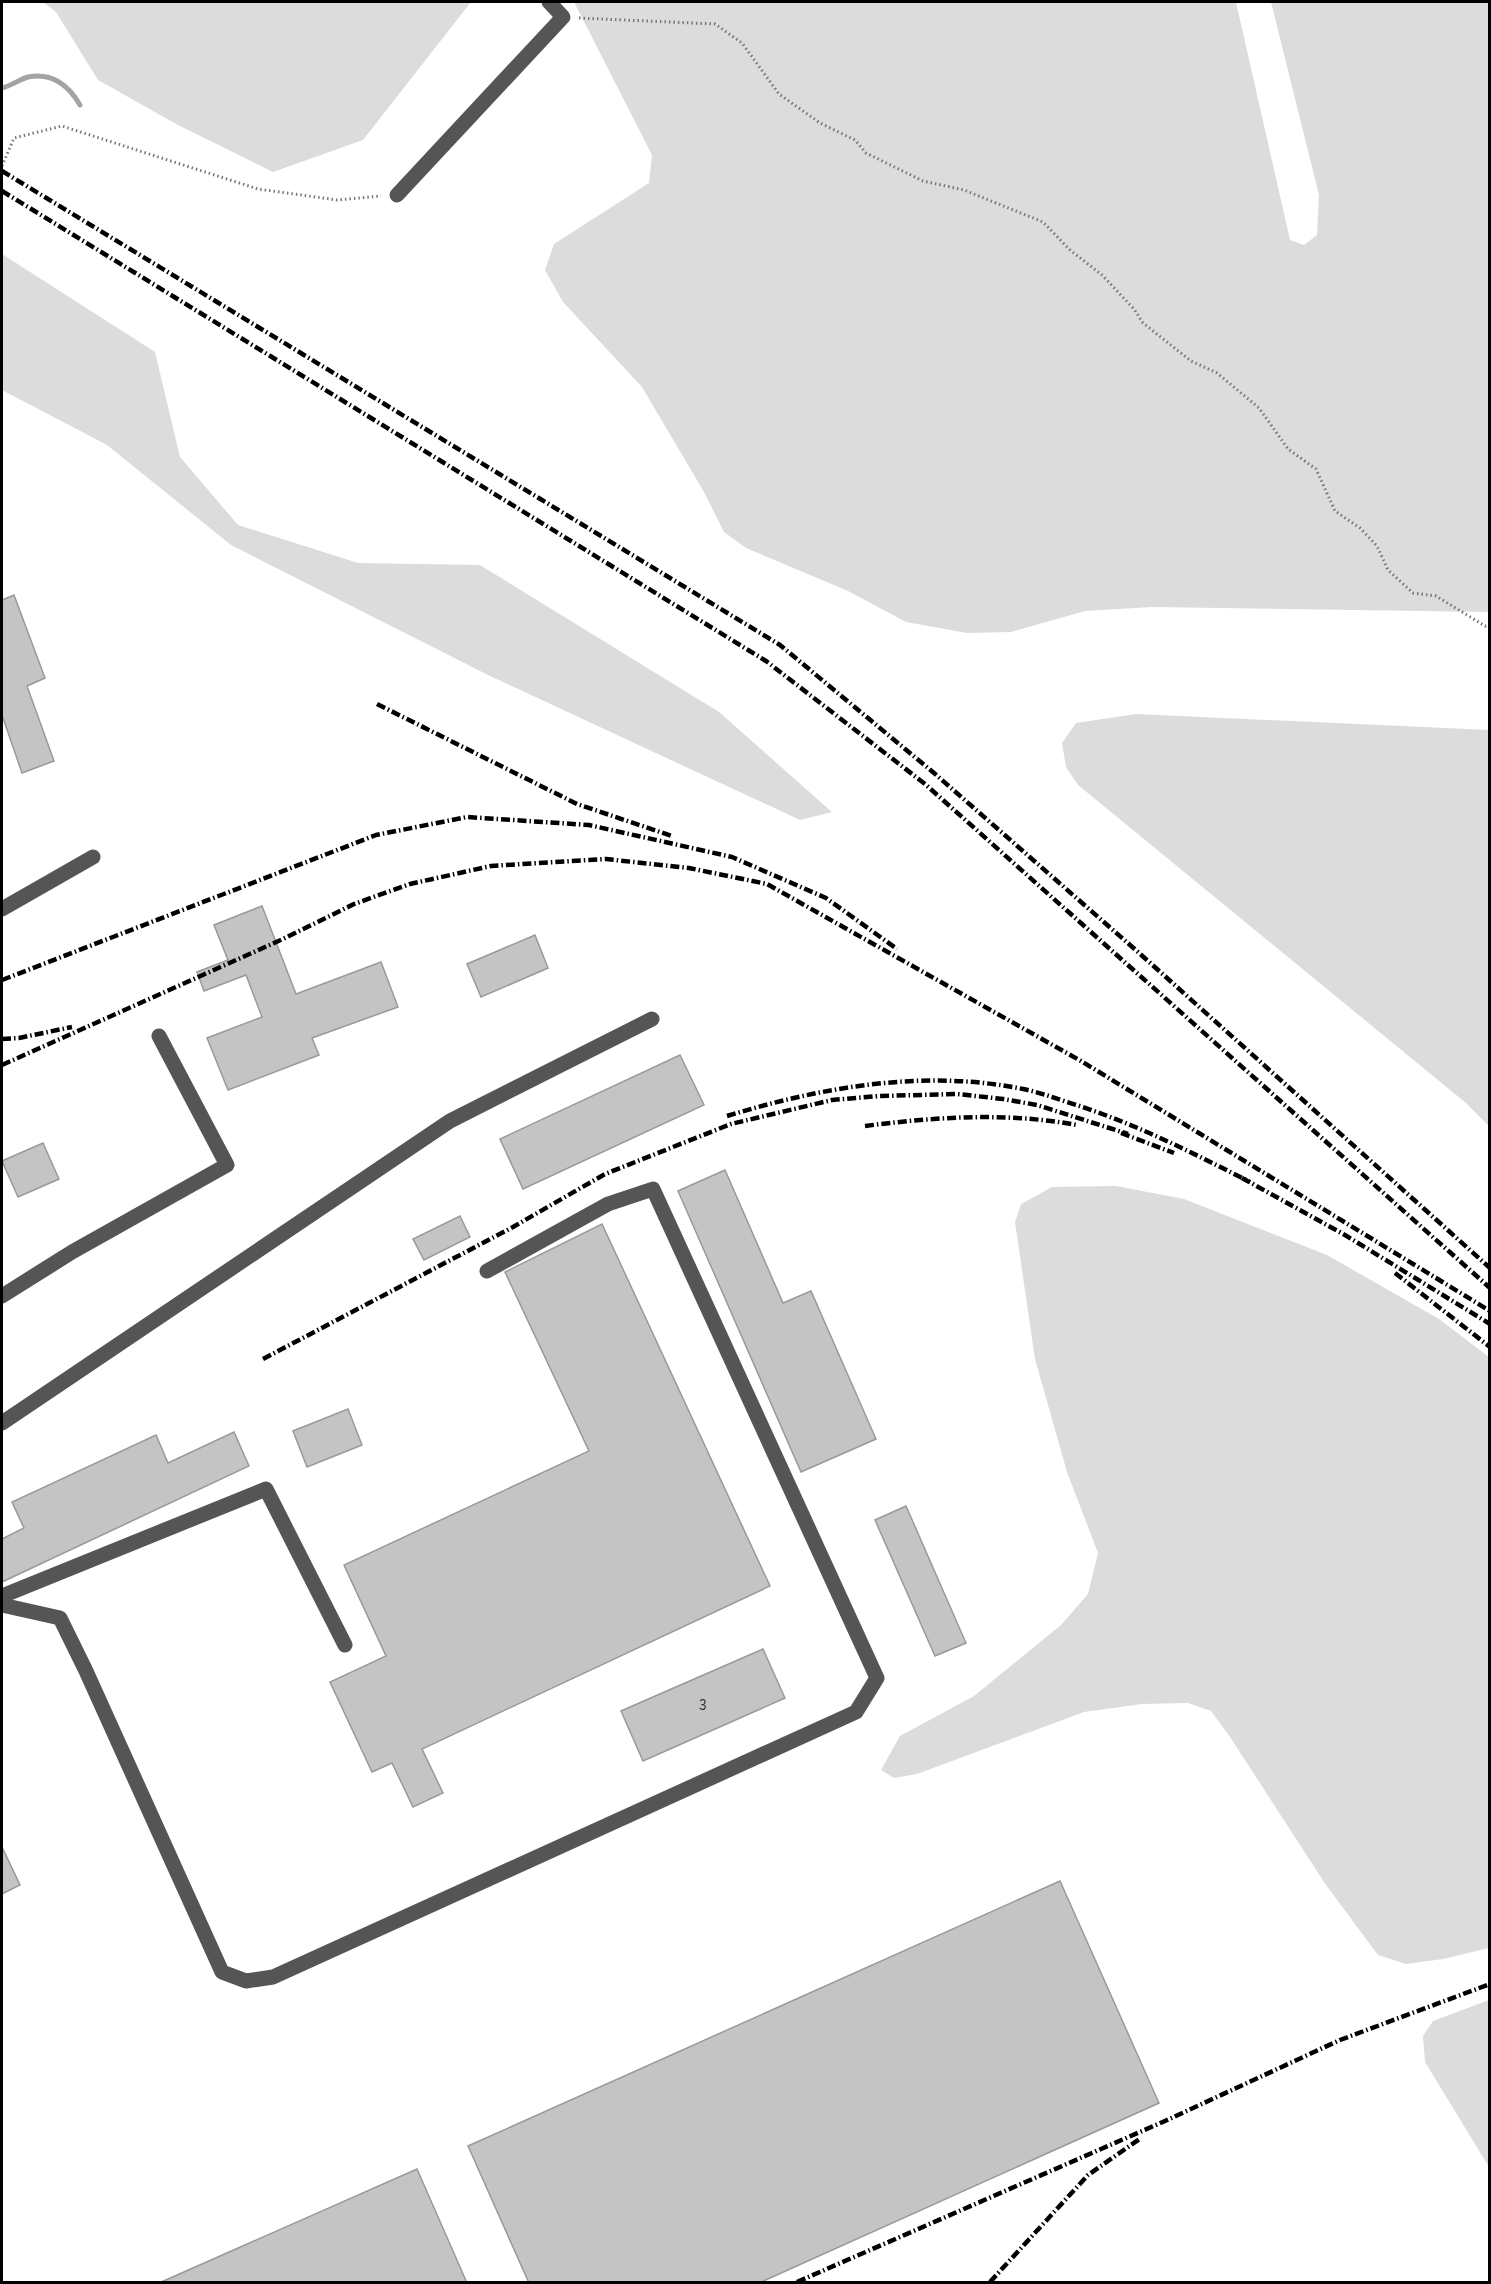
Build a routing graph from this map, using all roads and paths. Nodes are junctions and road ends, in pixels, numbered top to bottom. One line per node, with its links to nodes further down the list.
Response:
1 (549, 2): 2 (lane)
2 (562, 17): 4 (lane); 5 (path)
3 (2, 166): 4 (path)
4 (397, 195)
5 (1490, 626)
6 (93, 857): 7 (lane)
7 (2, 909)
8 (652, 1019): 12 (lane)
9 (159, 1036): 11 (lane)
10 (487, 1271): 14 (lane)
11 (2, 1296)
12 (2, 1423)
13 (2, 1596): 15 (lane)
14 (2, 1605)
15 (345, 1645)

